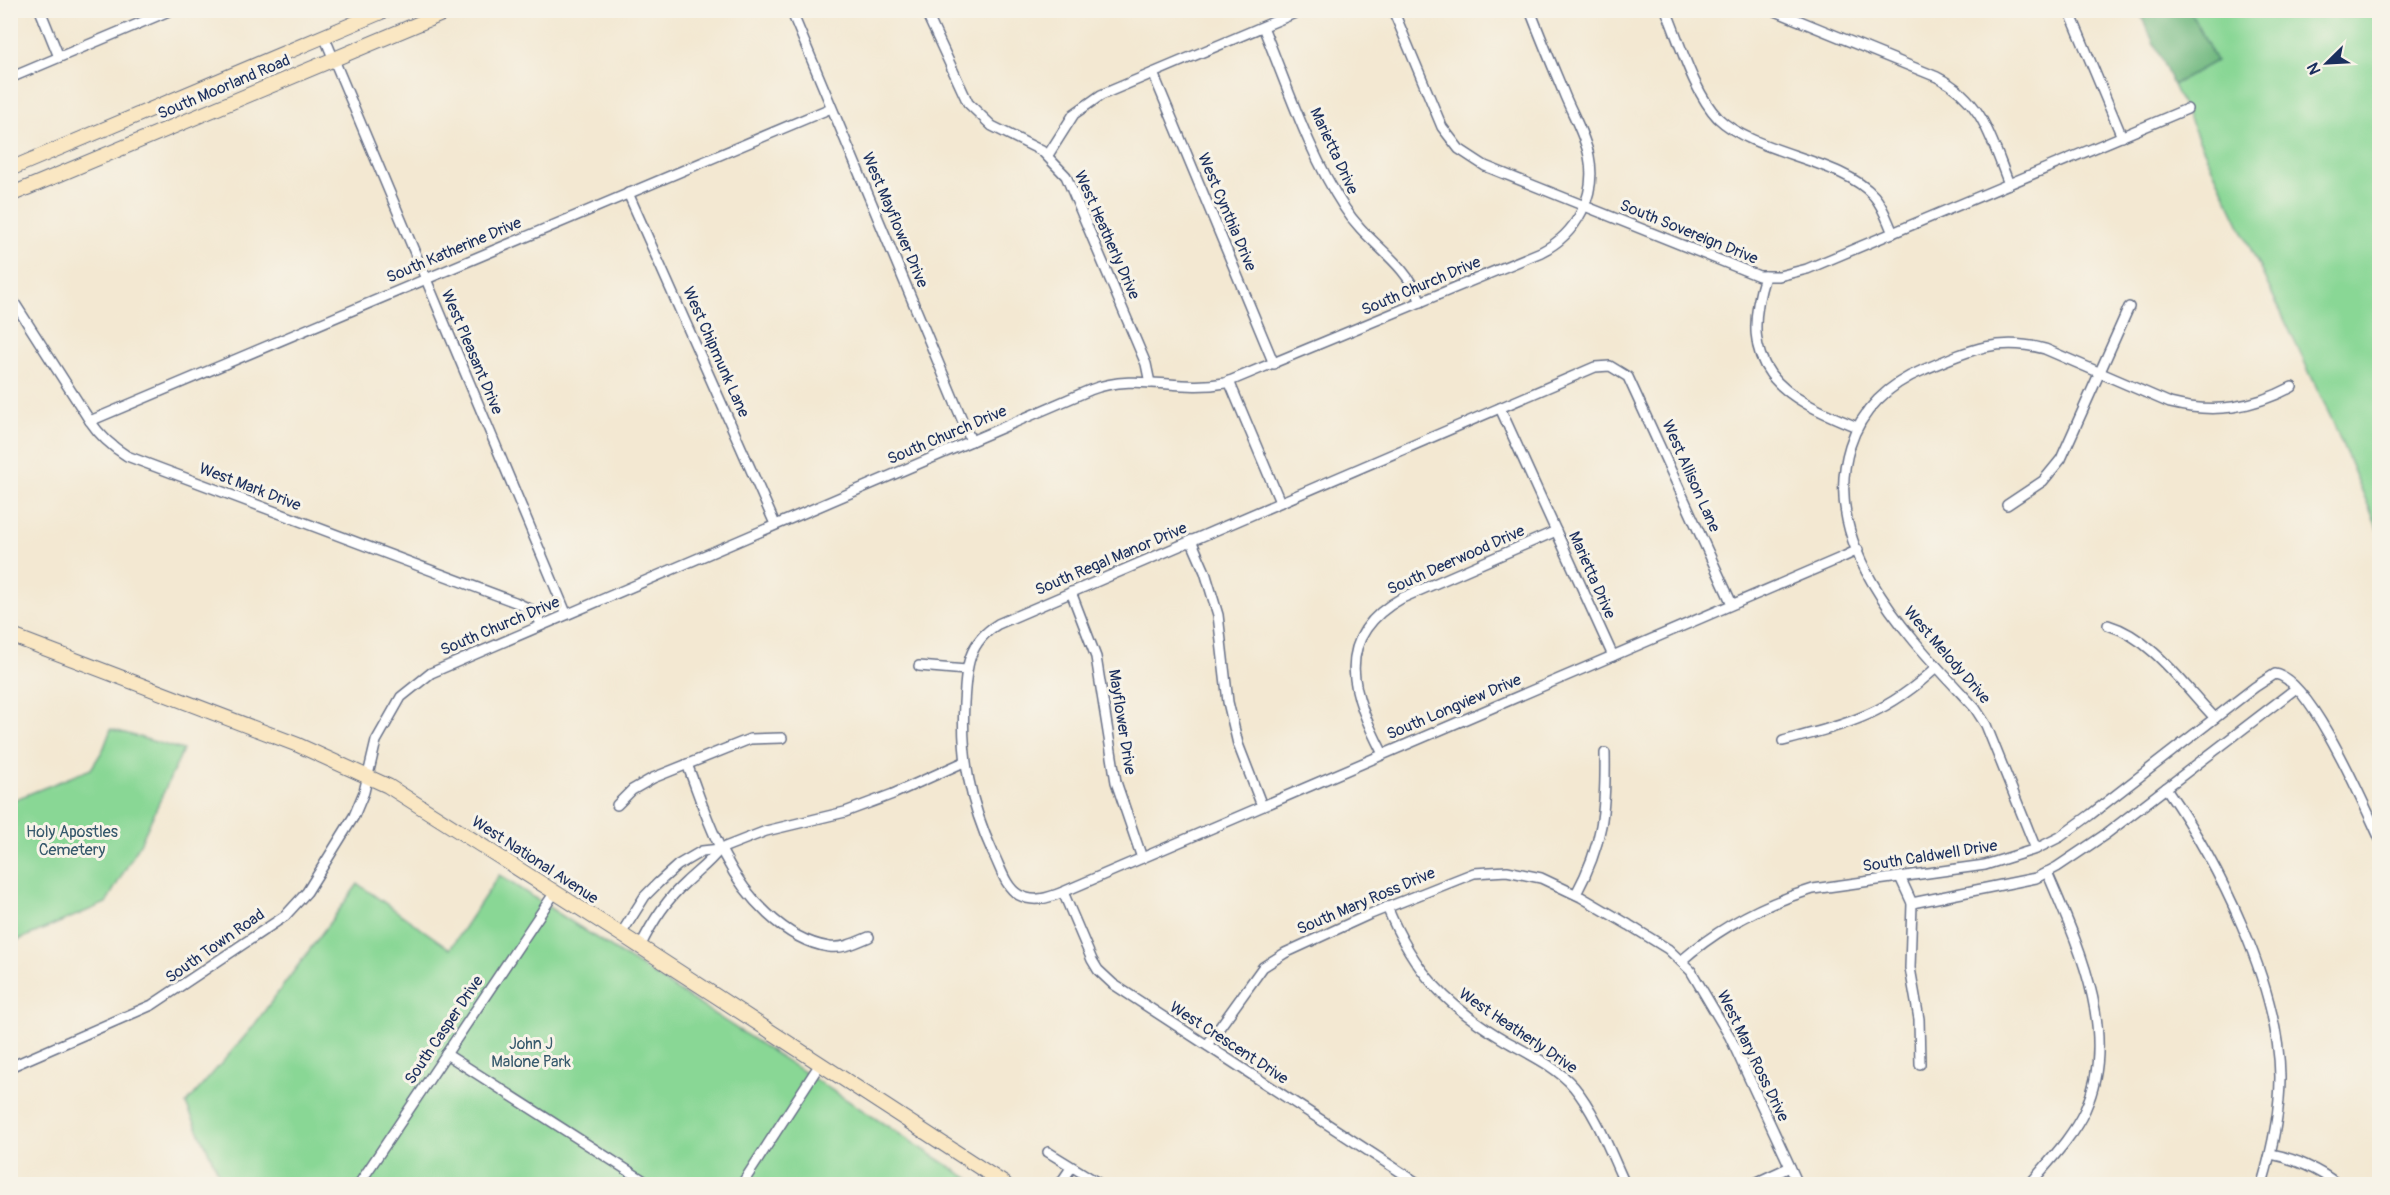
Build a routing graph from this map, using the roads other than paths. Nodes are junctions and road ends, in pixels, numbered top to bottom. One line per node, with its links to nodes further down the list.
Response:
1 (40, 10): 15 (street)
2 (171, 10): 15 (street)
3 (386, 10): 14 (main road, South Moorland Road)
4 (451, 10): 16 (main road, South Moorland Road)
5 (791, 10): 19 (street, West Mayflower Drive)
6 (925, 10): 22 (street, West Heatherly Drive)
7 (1302, 10): 13 (street)
8 (1393, 10): 27 (street, South Sovereign Drive)
9 (1530, 10): 27 (street)
10 (1666, 10): 28 (street)
11 (1773, 10): 24 (street)
12 (2069, 10): 21 (street)
13 (1263, 27): 17 (street); 32 (street, Marietta Drive)
14 (324, 36): 16 (street, West Pleasant Drive); 23 (main road, South Moorland Road)
15 (59, 57): 18 (street)
16 (334, 59): 26 (main road, South Moorland Road); 30 (street, West Pleasant Drive)
17 (1153, 73): 22 (street); 34 (street, West Cynthia Drive)
18 (10, 78)
19 (831, 108): 25 (street, South Katherine Drive); 43 (street, West Mayflower Drive)
20 (2187, 109): 21 (street, South Sovereign Drive)
21 (2122, 137): 24 (street, South Sovereign Drive)
22 (1048, 155): 38 (street, West Heatherly Drive)
23 (10, 169)
24 (2009, 184): 28 (street, South Sovereign Drive)
25 (628, 193): 30 (street, South Katherine Drive); 46 (street, West Chipmunk Lane)
26 (10, 195)
27 (1584, 206): 29 (street, South Sovereign Drive); 32 (street, South Church Drive)
28 (1893, 233): 29 (street, South Sovereign Drive)
29 (1765, 276): 42 (street)
30 (424, 278): 41 (street, South Katherine Drive); 52 (street, West Pleasant Drive)
31 (10, 297): 41 (street, West Mark Drive)
32 (1421, 302): 34 (street, South Church Drive)
33 (2129, 307): 36 (street)
34 (1274, 364): 37 (street, South Church Drive)
35 (1614, 368): 40 (street, South Regal Manor Drive); 51 (street, West Allison Lane)
36 (2100, 373): 39 (street, West Melody Drive); 42 (street, West Melody Drive); 45 (street)
37 (1229, 381): 38 (street, South Church Drive); 44 (street)
38 (1150, 383): 43 (street, South Church Drive)
39 (2292, 387)
40 (1500, 408): 44 (street, South Regal Manor Drive); 47 (street, Marietta Drive)
41 (90, 421): 53 (street, West Mark Drive)
42 (1857, 427): 49 (street, West Melody Drive)
43 (971, 441): 46 (street, South Church Drive)
44 (1280, 502): 48 (street, South Regal Manor Drive)
45 (2007, 505)
46 (775, 524): 52 (street, South Church Drive)
47 (1556, 531): 56 (street, Marietta Drive); 65 (street, South Deerwood Drive)
48 (1191, 540): 50 (street, South Regal Manor Drive); 71 (street)
49 (1857, 550): 51 (street, South Longview Drive); 58 (street, West Melody Drive)
50 (1071, 592): 59 (street, South Regal Manor Drive); 75 (street, Mayflower Drive)
51 (1732, 604): 56 (street, South Longview Drive)
52 (566, 613): 53 (street, South Church Drive)
53 (542, 624): 68 (street, South Church Drive)
54 (2108, 625): 61 (street)
55 (10, 635): 68 (main road, West National Avenue)
56 (1613, 656): 65 (street, South Longview Drive)
57 (919, 666): 59 (street)
58 (1937, 667): 63 (street); 74 (street, West Melody Drive)
59 (966, 670): 66 (street, South Regal Manor Drive)
60 (2295, 688): 61 (street, South Caldwell Drive); 69 (street); 72 (street)
61 (2215, 718): 74 (street, South Caldwell Drive)
62 (782, 738): 67 (street)
63 (1782, 741)
64 (1605, 753): 80 (street)
65 (1383, 754): 71 (street, South Longview Drive)
66 (964, 762): 73 (street); 79 (street, South Regal Manor Drive)
67 (687, 764): 70 (street); 73 (street)
68 (366, 775): 78 (main road, West National Avenue); 91 (street, South Town Road)
69 (2166, 788): 76 (street); 93 (street)
70 (617, 805)
71 (1262, 806): 75 (street, South Longview Drive)
72 (2379, 839)
73 (720, 849): 83 (street); 84 (street); 85 (street)
74 (2036, 849): 77 (street, South Caldwell Drive)
75 (1142, 858): 79 (street, South Longview Drive)
76 (2047, 872): 81 (street); 106 (street)
77 (1900, 877): 81 (street); 86 (street, South Caldwell Drive)
78 (555, 892): 83 (main road, West National Avenue); 88 (street, South Casper Drive)
79 (1063, 892): 87 (street, West Crescent Drive)
80 (1576, 894): 82 (street, South Mary Ross Drive); 86 (street, West Mary Ross Drive)
81 (1912, 903): 90 (street)
82 (1387, 907): 87 (street, South Mary Ross Drive); 103 (street, West Heatherly Drive)
83 (621, 934): 85 (main road, West National Avenue)
84 (869, 937)
85 (640, 947): 89 (main road, West National Avenue)
86 (1681, 961): 94 (street, West Mary Ross Drive)
87 (1207, 1045): 102 (street, West Crescent Drive)
88 (446, 1054): 96 (street, South Casper Drive); 97 (street)
89 (820, 1064): 98 (street); 99 (main road, West National Avenue)
90 (1920, 1064)
91 (10, 1067)
92 (1048, 1152): 95 (street)
93 (2271, 1154): 107 (street); 108 (street)
94 (1790, 1167): 104 (street); 105 (street, West Mary Ross Drive)
95 (1071, 1168): 100 (street); 101 (street)
96 (359, 1185)
97 (649, 1185)
98 (742, 1185)
99 (1005, 1185)
100 (1060, 1185)
101 (1101, 1185)
102 (1419, 1185)
103 (1625, 1185)
104 (1753, 1185)
105 (1798, 1185)
106 (2030, 1185)
107 (2262, 1185)
108 (2337, 1185)

